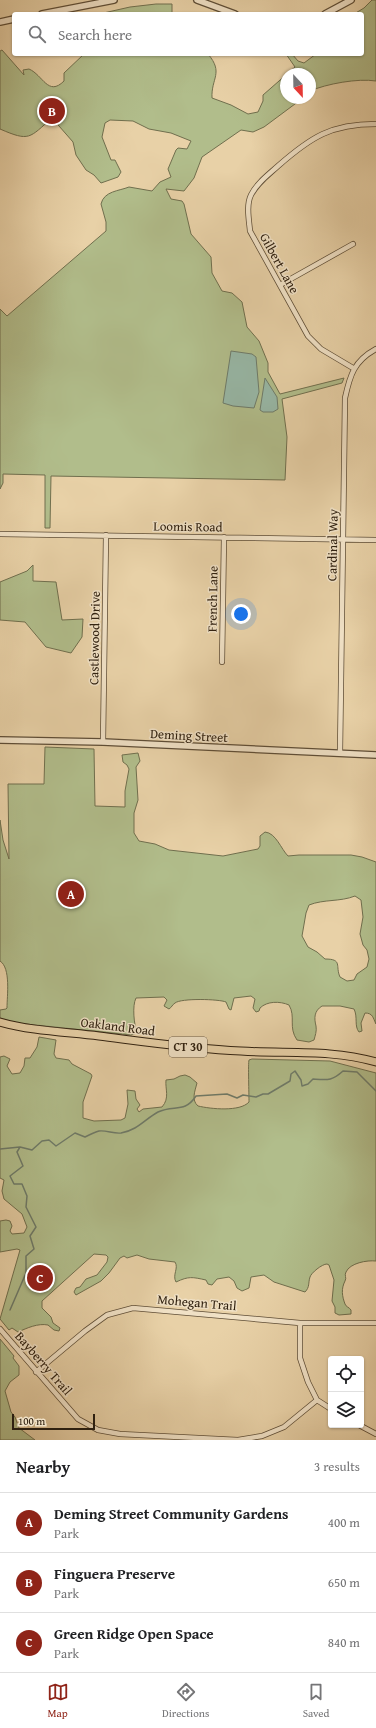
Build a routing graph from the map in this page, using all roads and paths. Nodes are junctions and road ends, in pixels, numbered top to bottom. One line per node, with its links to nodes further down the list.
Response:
1 (114, 0): 4 (street)
2 (197, 0): 5 (street)
3 (351, 0): 6 (street)
4 (52, 12)
5 (230, 12)
6 (329, 12)
7 (12, 19): 8 (street)
8 (0, 22)
9 (376, 124): 11 (street, Gilbert Lane)
10 (353, 244): 11 (street)
11 (280, 285): 13 (street, Gilbert Lane)
12 (376, 349): 13 (street)
13 (353, 368): 17 (street, Cardinal Way)
14 (0, 534): 15 (street, Loomis Road)
15 (106, 535): 16 (street, Loomis Road); 21 (street, Castlewood Drive)
16 (224, 537): 17 (street, Loomis Road); 19 (street, French Lane)
17 (343, 540): 18 (street, Loomis Road); 22 (street, Cardinal Way)
18 (376, 540)
19 (222, 662)
20 (0, 740): 21 (street, Deming Street)
21 (103, 742): 22 (street, Deming Street)
22 (340, 753): 23 (street, Deming Street)
23 (376, 755)
24 (0, 1022): 25 (main road, Oakland Road / CT 30)
25 (376, 1062)
26 (300, 1323): 27 (street, Mohegan Trail); 29 (street, Mohegan Trail); 30 (street)
27 (376, 1323)
28 (0, 1329): 29 (street, Bayberry Trail)
29 (36, 1372): 34 (street, Bayberry Trail)
30 (317, 1400): 31 (street); 34 (street, Bayberry Trail)
31 (328, 1407)
32 (364, 1428): 33 (street)
33 (376, 1434)
34 (184, 1439)

